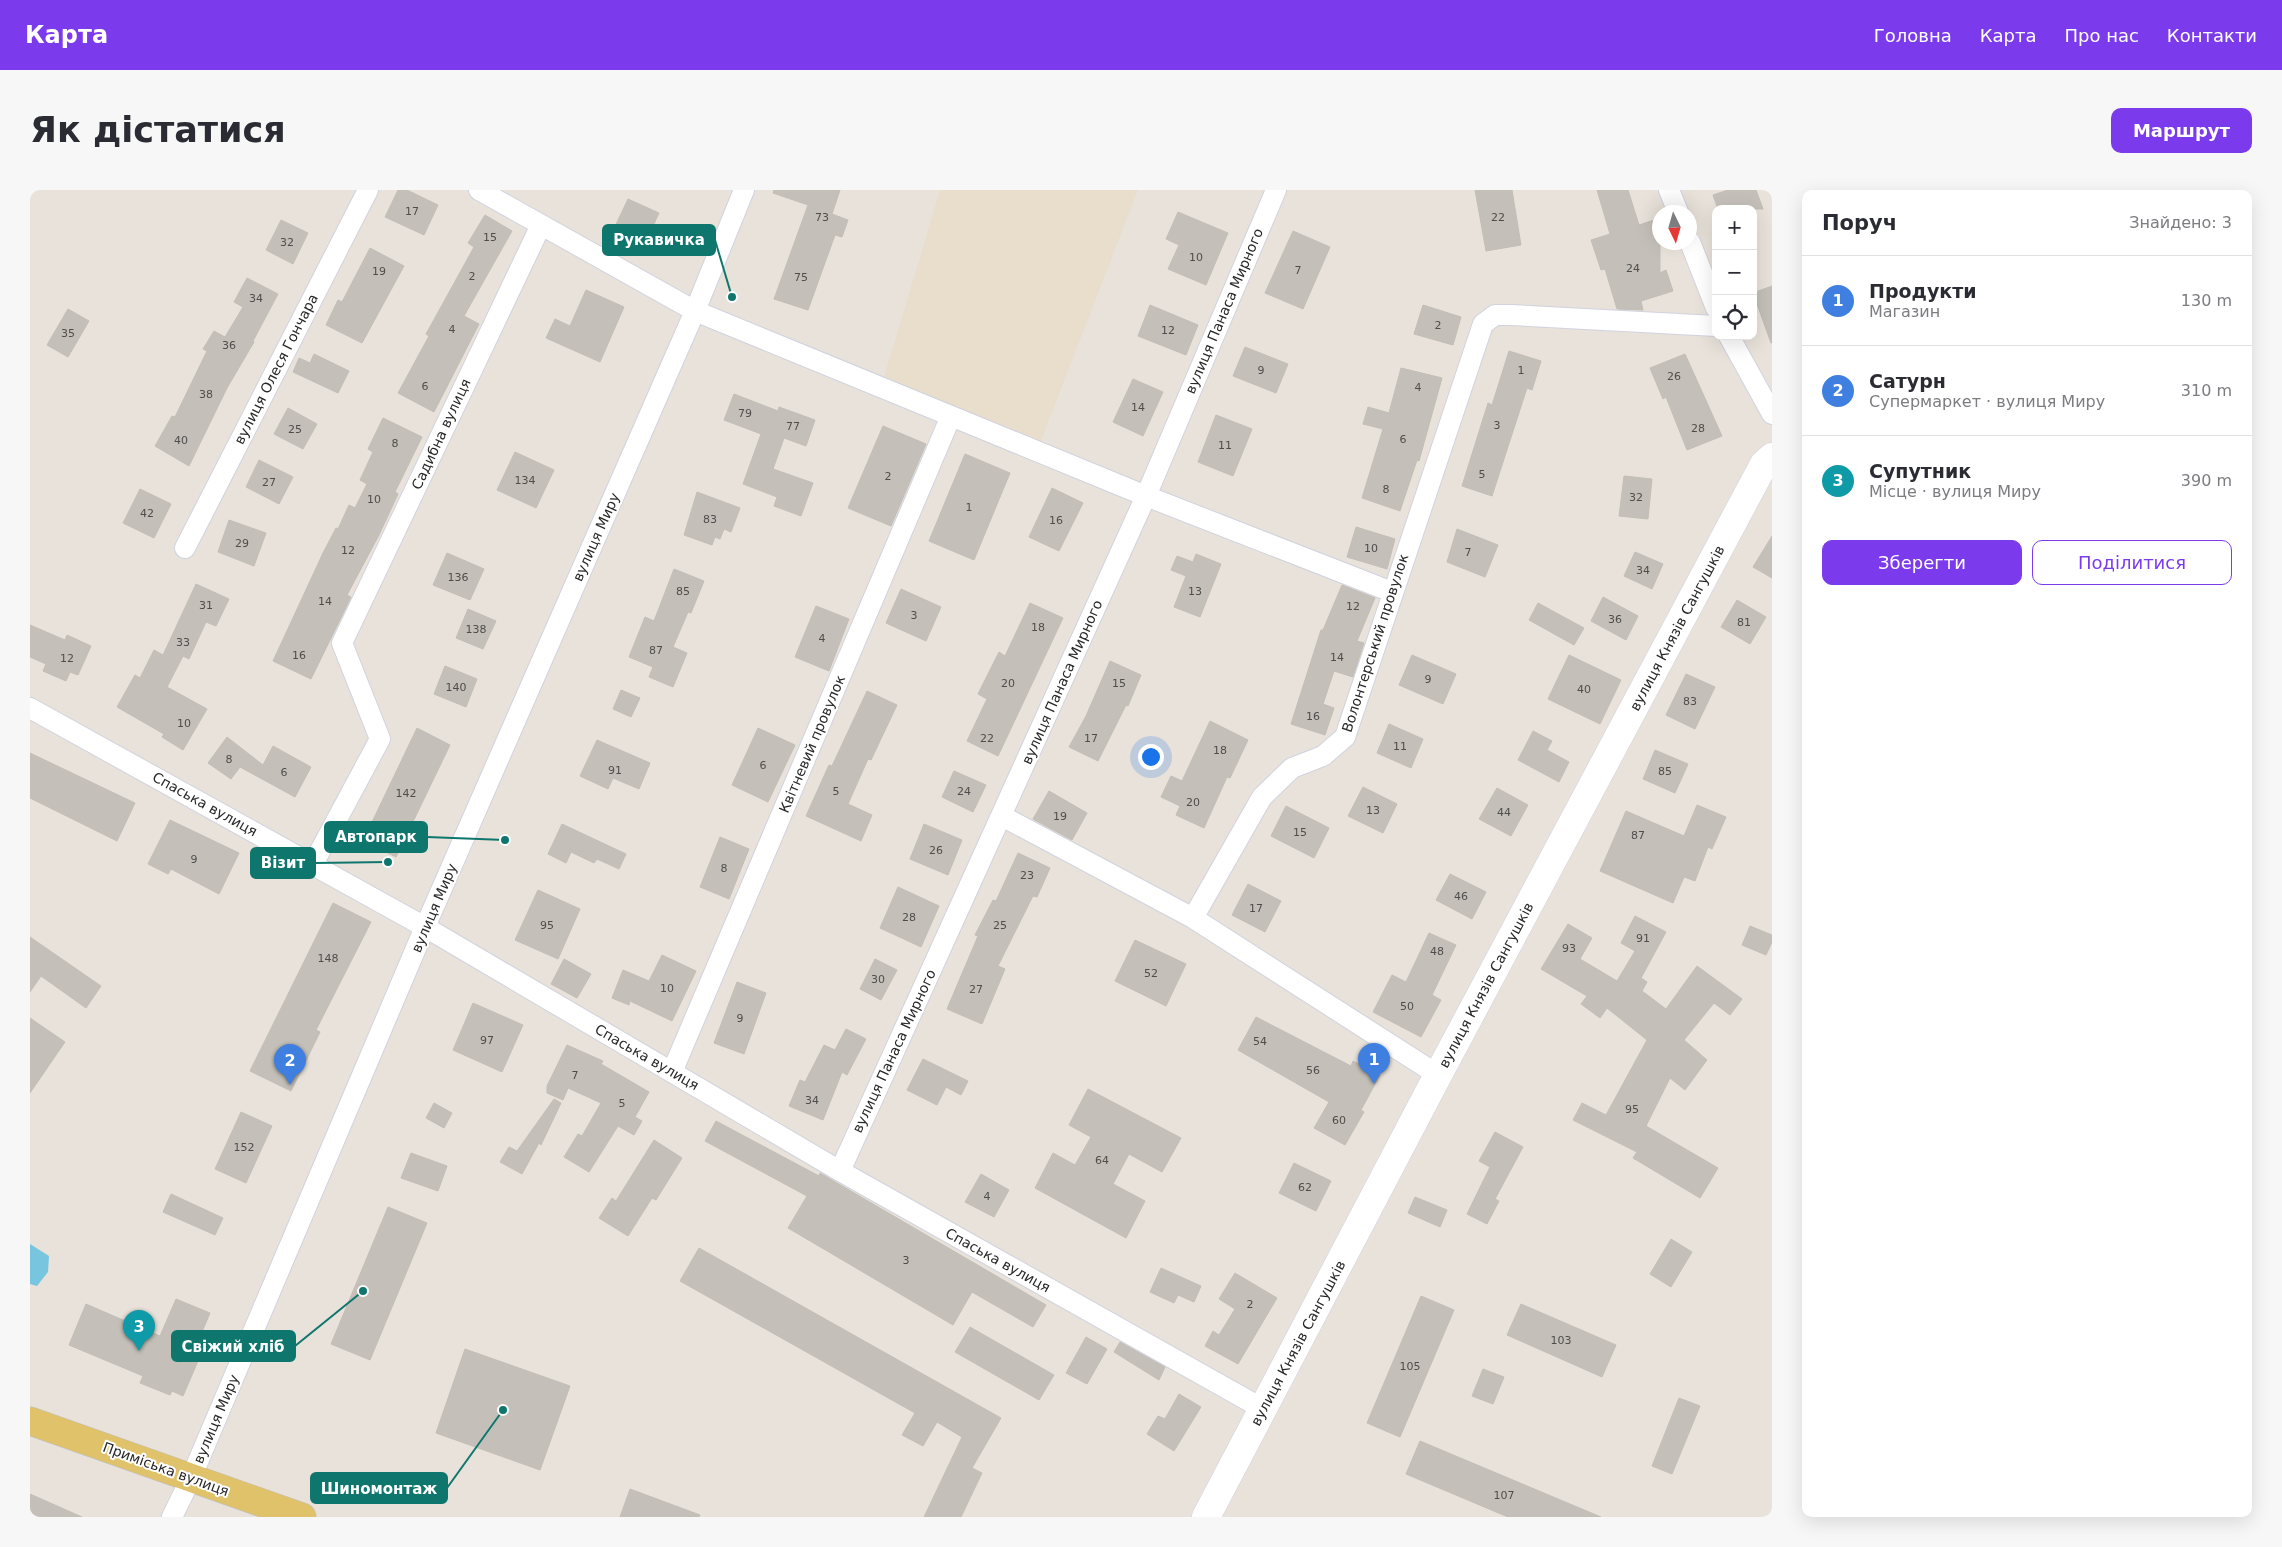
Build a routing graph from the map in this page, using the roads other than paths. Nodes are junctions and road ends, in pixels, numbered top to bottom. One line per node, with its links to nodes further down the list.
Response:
1 (368, 190): 17 (street, вулиця Олеся Гончара)
2 (479, 190): 7 (street)
3 (744, 190): 10 (street, вулиця Миру)
4 (1276, 190): 16 (street, вулиця Панаса Мирного)
5 (1669, 190): 6 (street)
6 (1675, 205)
7 (541, 225): 10 (street); 21 (street, Садибна вулиця)
8 (1693, 250): 9 (street)
9 (1712, 298)
10 (695, 311): 14 (street); 23 (street, вулиця Миру)
11 (1712, 326): 18 (street, Волонтерський провулок)
12 (1730, 340): 13 (street)
13 (1772, 414)
14 (951, 416): 16 (street); 24 (street, Квітневий провулок)
15 (1769, 465): 25 (main road, вулиця Князів Сангушків)
16 (1146, 496): 18 (street); 20 (street, вулиця Панаса Мирного)
17 (185, 548)
18 (1392, 592): 22 (street, Волонтерський провулок)
19 (30, 708): 21 (street, Спаська вулиця)
20 (1002, 816): 22 (street); 26 (street, вулиця Панаса Мирного)
21 (313, 864): 23 (street, Спаська вулиця)
22 (1193, 918): 25 (street)
23 (425, 927): 24 (street, Спаська вулиця); 29 (street, вулиця Миру)
24 (672, 1072): 26 (street, Спаська вулиця)
25 (1438, 1075): 27 (main road, вулиця Князів Сангушків)
26 (840, 1171): 27 (street, Спаська вулиця)
27 (1263, 1409): 32 (main road, вулиця Князів Сангушків)
28 (30, 1420): 29 (main road, Приміська вулиця)
29 (191, 1478): 30 (street, вулиця Миру); 31 (main road, Приміська вулиця)
30 (172, 1517)
31 (302, 1517)
32 (1206, 1517)

